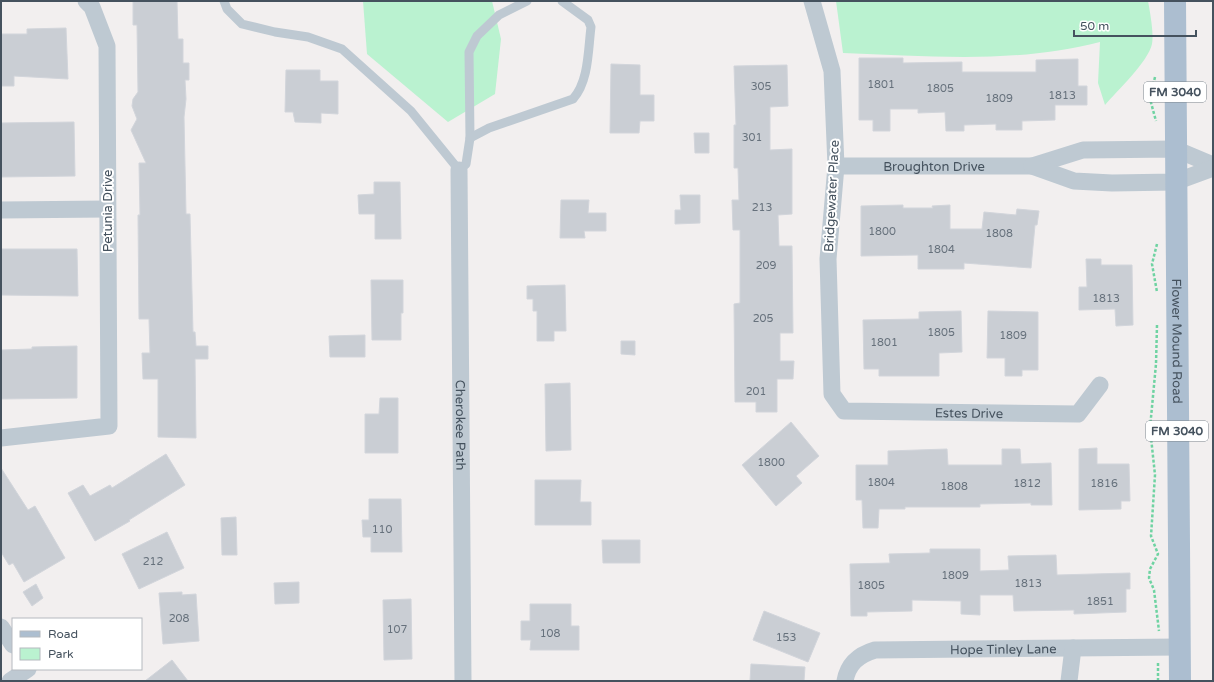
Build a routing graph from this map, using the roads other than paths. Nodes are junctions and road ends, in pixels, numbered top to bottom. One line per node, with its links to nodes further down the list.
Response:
1 (86, 1): 15 (street, Petunia Drive)
2 (224, 1): 13 (lane)
3 (527, 1): 7 (lane)
4 (562, 1): 7 (lane)
5 (812, 1): 10 (street, Bridgewater Place)
6 (1175, 1): 8 (main road, Flower Mound Road / FM 3040)
7 (470, 138): 13 (lane)
8 (1175, 149): 9 (street, Broughton Drive); 11 (street, Broughton Drive); 14 (main road, Flower Mound Road / FM 3040)
9 (1213, 165)
10 (836, 166): 11 (street, Broughton Drive); 18 (street, Bridgewater Place)
11 (1032, 166): 14 (street, Broughton Drive)
12 (1213, 168): 14 (street, Broughton Drive)
13 (459, 170): 28 (street, Cherokee Path)
14 (1175, 182): 22 (main road, Flower Mound Road / FM 3040)
15 (107, 209): 16 (street); 19 (street, Petunia Drive)
16 (1, 210)
17 (1100, 385): 18 (street, Estes Drive)
18 (832, 394)
19 (1, 438)
20 (1, 627): 21 (street)
21 (12, 644)
22 (1169, 647): 23 (street, Hope Tinley Lane); 31 (main road, Flower Mound Road / FM 3040)
23 (1074, 648): 29 (street, Hope Tinley Lane); 30 (street)
24 (27, 670): 26 (street)
25 (30, 670): 27 (street)
26 (10, 681)
27 (38, 681)
28 (463, 681)
29 (845, 681)
30 (1069, 681)
31 (1180, 681)

